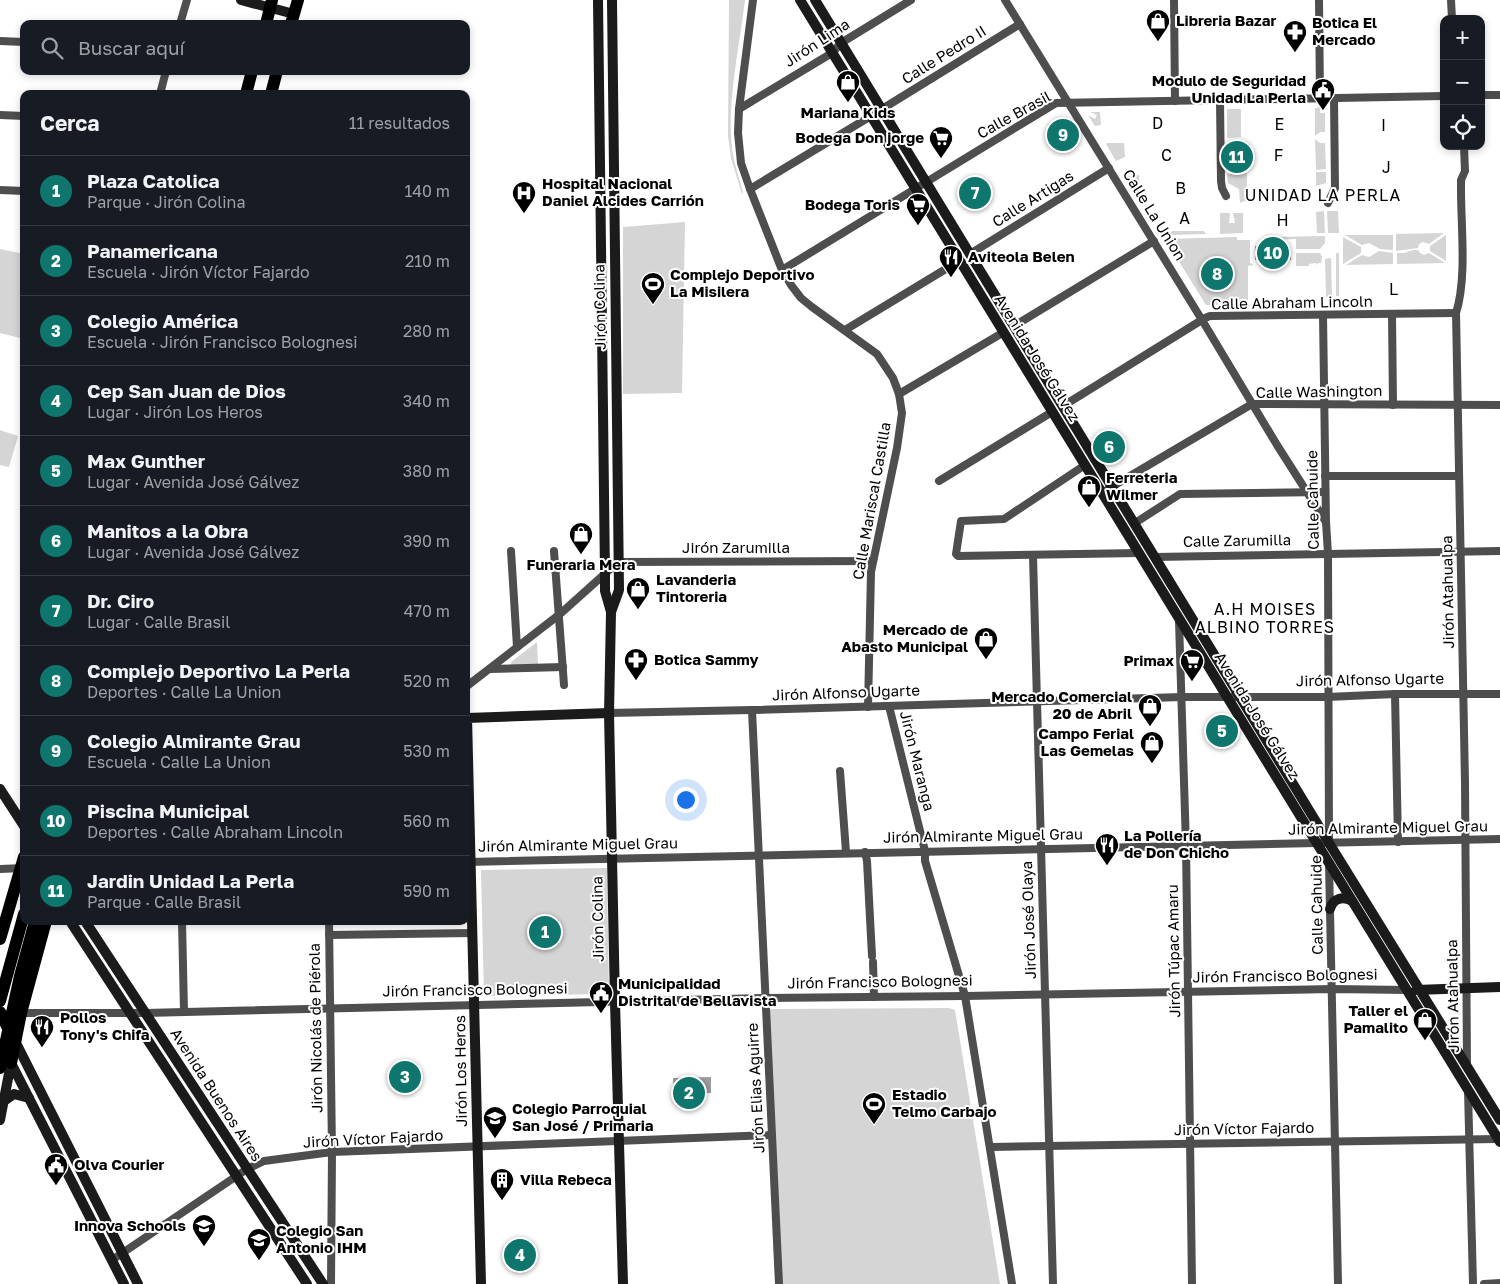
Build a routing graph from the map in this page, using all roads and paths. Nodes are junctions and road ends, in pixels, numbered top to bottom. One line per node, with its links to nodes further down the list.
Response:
1 (187, 0): 17 (street)
2 (241, 0): 14 (main road)
3 (298, 0): 16 (main road)
4 (598, 0): 44 (main road, Jirón Colina)
5 (612, 0): 45 (main road, Jirón Colina)
6 (753, 0): 38 (street, Calle Mariscal Castilla)
7 (800, 0): 23 (main road, Avenida José Gálvez)
8 (815, 0): 22 (main road, Avenida José Gálvez)
9 (911, 0): 22 (street, Jirón Lima)
10 (1005, 0): 19 (street, Calle La Union)
11 (1174, 0): 36 (street)
12 (1319, 0): 33 (street)
13 (1451, 0): 15 (street)
14 (271, 4): 16 (main road); 18 (main road)
15 (1452, 15)
16 (292, 19)
17 (181, 20)
18 (267, 20)
19 (1020, 24): 37 (street, Calle La Union); 39 (street, Calle Pedro II)
20 (0, 41): 21 (street)
21 (20, 42)
22 (841, 43): 23 (street, Jirón Lima); 39 (main road, Avenida José Gálvez)
23 (832, 52): 38 (street, Jirón Lima); 42 (main road, Avenida José Gálvez)
24 (165, 75): 27 (street)
25 (251, 75): 28 (main road)
26 (276, 75): 29 (main road)
27 (161, 90)
28 (247, 90)
29 (272, 90)
30 (1485, 95): 31 (street)
31 (1500, 95)
32 (1440, 96): 34 (street, Calle Brasil)
33 (1320, 98): 34 (street, Calle Brasil); 35 (street, Calle Brasil)
34 (1334, 98): 53 (street)
35 (1220, 100): 36 (street, Calle Brasil); 52 (street)
36 (1175, 101): 37 (street, Calle Brasil)
37 (1069, 103): 46 (street, Calle La Union); 47 (street, Calle Brasil)
38 (738, 109): 48 (street, Calle Mariscal Castilla)
39 (882, 110): 47 (main road, Avenida José Gálvez)
40 (0, 115): 41 (street)
41 (20, 116)
42 (870, 116): 48 (street); 49 (main road, Avenida José Gálvez)
43 (1464, 150): 60 (street, Jirón Atahualpa)
44 (600, 156): 45 (main road); 54 (main road, Jirón Colina)
45 (613, 156): 55 (main road, Jirón Colina)
46 (1109, 168): 56 (street, Calle La Union); 57 (street, Calle Artigas)
47 (926, 182): 49 (street, Calle Brasil); 57 (main road, Avenida José Gálvez)
48 (750, 189): 59 (street, Calle Mariscal Castilla)
49 (916, 189): 58 (main road, Avenida José Gálvez); 59 (street, Calle Brasil)
50 (0, 190): 51 (street)
51 (20, 190)
52 (1226, 196)
53 (1328, 203)
54 (600, 214): 55 (main road); 68 (main road, Jirón Colina)
55 (614, 214): 67 (main road, Jirón Colina)
56 (1154, 240): 63 (street, Calle La Union); 64 (street)
57 (970, 254): 64 (main road, Avenida José Gálvez)
58 (959, 261): 65 (street); 66 (main road, Avenida José Gálvez)
59 (782, 270): 65 (street, Calle Mariscal Castilla)
60 (1456, 313): 61 (street, Calle Abraham Lincoln); 71 (street, Jirón Atahualpa)
61 (1392, 314): 62 (street, Calle Abraham Lincoln); 73 (street)
62 (1323, 315): 63 (street, Calle Abraham Lincoln); 72 (street, Calle Cahuide)
63 (1202, 320): 70 (street, Calle La Union); 75 (street, Calle Abraham Lincoln)
64 (1014, 326): 75 (main road, Avenida José Gálvez)
65 (845, 330): 69 (street, Calle Mariscal Castilla)
66 (1004, 332): 69 (street); 76 (main road, Avenida José Gálvez)
67 (616, 385): 68 (main road); 77 (main road, Jirón Colina)
68 (602, 386): 78 (main road, Jirón Colina)
69 (899, 394): 99 (street, Calle Mariscal Castilla)
70 (1252, 404): 72 (street, Calle Washington); 83 (street, Calle Washington); 84 (street, Calle La Union)
71 (1458, 404): 73 (street, Calle Washington); 74 (street, Calle Washington); 81 (street, Jirón Atahualpa)
72 (1325, 405): 73 (street, Calle Washington); 80 (street, Calle Cahuide)
73 (1393, 405)
74 (1500, 405)
75 (1063, 406): 83 (main road, Avenida José Gálvez)
76 (1052, 412): 79 (main road, Avenida José Gálvez); 82 (street)
77 (617, 435): 78 (main road); 87 (main road, Jirón Colina)
78 (603, 436): 88 (main road, Jirón Colina)
79 (1085, 465): 85 (main road, Avenida José Gálvez); 97 (street)
80 (1325, 476): 81 (street); 86 (street, Calle Cahuide)
81 (1458, 476): 94 (street, Jirón Atahualpa)
82 (939, 481)
83 (1113, 486): 85 (street, Calle Washington); 90 (main road, Avenida José Gálvez)
84 (1306, 491): 86 (street); 89 (street, Calle La Union); 90 (street)
85 (1102, 492): 95 (main road, Avenida José Gálvez)
86 (1326, 492): 89 (street, Calle Cahuide)
87 (617, 498): 88 (main road); 100 (main road, Jirón Colina)
88 (604, 499): 101 (main road, Jirón Colina)
89 (1326, 522): 96 (street, Calle Cahuide)
90 (1135, 523): 98 (main road, Avenida José Gálvez)
91 (511, 551): 105 (street)
92 (554, 551): 103 (street)
93 (1500, 551): 94 (street, Calle Zarumilla)
94 (1461, 552): 96 (street, Calle Zarumilla); 111 (street, Jirón Atahualpa)
95 (1140, 553): 97 (street); 104 (main road, Avenida José Gálvez)
96 (1328, 554): 98 (street, Calle Zarumilla); 116 (street, Calle Cahuide)
97 (1033, 556): 117 (street, Jirón José Olaya)
98 (1155, 557): 113 (main road, Avenida José Gálvez)
99 (873, 561): 100 (street, Jirón Zarumilla); 119 (street, Calle Mariscal Castilla)
100 (618, 562): 101 (street); 102 (main road, Jirón Colina)
101 (605, 575): 102 (main road, Jirón Colina); 103 (street)
102 (611, 612): 121 (main road, Jirón Colina)
103 (560, 614): 105 (street); 106 (street)
104 (1179, 618): 114 (street, Jirón Túpac Amaru); 115 (main road, Avenida José Gálvez)
105 (517, 647): 107 (street)
106 (563, 668): 107 (street); 109 (street)
107 (490, 669): 108 (street)
108 (470, 684)
109 (564, 685)
110 (1395, 694): 111 (street, Jirón Alfonso Ugarte); 116 (street, Jirón Alfonso Ugarte); 128 (street)
111 (1464, 694): 112 (street, Jirón Alfonso Ugarte); 127 (street, Jirón Atahualpa)
112 (1500, 694)
113 (1241, 696): 115 (street, Jirón Alfonso Ugarte); 116 (street, Jirón Alfonso Ugarte); 130 (main road, Avenida José Gálvez)
114 (1182, 697): 115 (street, Jirón Alfonso Ugarte); 117 (street, Jirón Alfonso Ugarte); 131 (street, Jirón Túpac Amaru)
115 (1227, 697): 129 (main road, Avenida José Gálvez)
116 (1327, 697): 130 (street, Calle Cahuide)
117 (1037, 702): 118 (street, Jirón Alfonso Ugarte); 132 (street, Jirón José Olaya)
118 (890, 706): 119 (street, Jirón Alfonso Ugarte); 133 (street, Jirón Maranga)
119 (868, 707): 120 (street, Jirón Alfonso Ugarte)
120 (752, 710): 121 (street, Jirón Alfonso Ugarte); 136 (street, Jirón Elias Aguirre)
121 (610, 713): 122 (main road, Jirón Alfonso Ugarte); 137 (main road, Jirón Colina)
122 (470, 718)
123 (840, 771): 134 (street)
124 (0, 789): 125 (main road)
125 (20, 820)
126 (1500, 839): 127 (street, Jirón Almirante Miguel Grau)
127 (1465, 840): 128 (street, Jirón Almirante Miguel Grau); 157 (street, Jirón Atahualpa)
128 (1398, 842): 130 (street, Jirón Almirante Miguel Grau)
129 (1317, 843): 130 (street, Jirón Almirante Miguel Grau); 131 (street, Jirón Almirante Miguel Grau); 139 (main road, Avenida José Gálvez)
130 (1329, 843): 139 (street, Calle Cahuide); 159 (main road, Avenida José Gálvez)
131 (1186, 846): 132 (street, Jirón Almirante Miguel Grau); 161 (street, Jirón Túpac Amaru)
132 (1041, 849): 133 (street, Jirón Almirante Miguel Grau); 162 (street, Jirón José Olaya)
133 (924, 851): 135 (street, Jirón Almirante Miguel Grau); 163 (street, Jirón Maranga)
134 (846, 852): 135 (street, Jirón Almirante Miguel Grau); 136 (street, Jirón Almirante Miguel Grau)
135 (865, 852): 164 (street)
136 (759, 854): 137 (street, Jirón Almirante Miguel Grau); 165 (street, Jirón Elias Aguirre)
137 (612, 858): 138 (street, Jirón Almirante Miguel Grau); 167 (main road, Jirón Colina)
138 (470, 862)
139 (1329, 863): 144 (main road, Avenida José Gálvez); 145 (street, Calle Cahuide)
140 (20, 866): 141 (street)
141 (0, 869)
142 (20, 876): 155 (main road)
143 (470, 886): 153 (main road, Jirón Los Heros)
144 (1352, 901): 145 (main road); 160 (main road, Avenida José Gálvez)
145 (1330, 909): 158 (street, Calle Cahuide)
146 (21, 925): 166 (main road)
147 (34, 925): 177 (main road)
148 (45, 925): 172 (main road)
149 (73, 925): 173 (main road, Avenida Buenos Aires)
150 (88, 925): 174 (main road, Avenida Buenos Aires)
151 (182, 925): 170 (street)
152 (329, 925): 154 (street, Jirón Nicolás de Piérola)
153 (472, 933): 154 (street); 168 (main road, Jirón Los Heros)
154 (329, 935): 169 (street, Jirón Nicolás de Piérola)
155 (0, 939)
156 (1500, 987): 157 (main road, Jirón Francisco Bolognesi)
157 (1466, 988): 159 (main road, Jirón Francisco Bolognesi); 178 (street, Jirón Atahualpa)
158 (1333, 989): 160 (street, Jirón Francisco Bolognesi); 161 (street, Jirón Francisco Bolognesi); 188 (street, Calle Cahuide)
159 (1420, 989): 160 (main road, Jirón Francisco Bolognesi); 178 (main road, Avenida José Gálvez)
160 (1407, 990): 179 (main road, Avenida José Gálvez)
161 (1188, 992): 162 (street, Jirón Francisco Bolognesi); 189 (street, Jirón Túpac Amaru)
162 (1045, 994): 163 (street, Jirón Francisco Bolognesi); 190 (street, Jirón José Olaya)
163 (965, 996): 164 (street, Jirón Francisco Bolognesi); 192 (street, Jirón Maranga)
164 (874, 997): 165 (street, Jirón Francisco Bolognesi)
165 (766, 998): 167 (street, Jirón Francisco Bolognesi); 184 (street, Jirón Elias Aguirre)
166 (0, 1002)
167 (615, 1002): 168 (street, Jirón Francisco Bolognesi); 187 (main road, Jirón Colina)
168 (474, 1006): 169 (street, Jirón Francisco Bolognesi); 191 (main road, Jirón Los Heros)
169 (329, 1008): 170 (street, Jirón Francisco Bolognesi); 193 (street, Jirón Nicolás de Piérola)
170 (184, 1011): 174 (street, Jirón Francisco Bolognesi)
171 (0, 1012): 175 (main road)
172 (21, 1013): 173 (street, Jirón Francisco Bolognesi); 175 (main road)
173 (130, 1013): 174 (street, Jirón Francisco Bolognesi); 195 (main road, Avenida Buenos Aires)
174 (145, 1013): 194 (main road, Avenida Buenos Aires)
175 (15, 1041): 177 (main road); 196 (main road)
176 (0, 1044): 177 (main road)
177 (6, 1066): 180 (main road); 181 (main road)
178 (1467, 1068): 183 (main road, Avenida José Gálvez)
179 (1468, 1089): 185 (street); 186 (main road, Avenida José Gálvez)
180 (29, 1098): 181 (main road); 197 (main road)
181 (4, 1100): 182 (main road)
182 (0, 1120)
183 (1500, 1120)
184 (772, 1134): 187 (street, Jirón Víctor Fajardo); 205 (street, Jirón Elias Aguirre)
185 (1469, 1139): 186 (street, Jirón Víctor Fajardo); 188 (street, Jirón Víctor Fajardo); 210 (street)
186 (1499, 1140)
187 (619, 1141): 191 (street, Jirón Víctor Fajardo); 204 (main road, Jirón Colina)
188 (1335, 1141): 189 (street, Jirón Víctor Fajardo); 209 (street, Calle Cahuide)
189 (1190, 1144): 190 (street, Jirón Víctor Fajardo); 208 (street, Jirón Túpac Amaru)
190 (1049, 1146): 192 (street, Jirón Víctor Fajardo); 207 (street, Jirón José Olaya)
191 (478, 1147): 193 (street, Jirón Víctor Fajardo); 203 (main road, Jirón Los Heros)
192 (991, 1147): 206 (street, Jirón Maranga)
193 (332, 1152): 194 (street, Jirón Víctor Fajardo); 202 (street, Jirón Nicolás de Piérola)
194 (247, 1169): 195 (street, Jirón Víctor Fajardo); 201 (main road, Avenida Buenos Aires)
195 (237, 1176): 196 (street, Jirón Víctor Fajardo); 200 (main road, Avenida Buenos Aires)
196 (122, 1253): 197 (street, Jirón Víctor Fajardo); 199 (main road)
197 (112, 1260): 198 (main road)
198 (124, 1284)
199 (138, 1284)
200 (307, 1284)
201 (323, 1284)
202 (331, 1284)
203 (481, 1284)
204 (623, 1284)
205 (779, 1284)
206 (1012, 1284)
207 (1053, 1284)
208 (1192, 1284)
209 (1338, 1284)
210 (1473, 1284)
211 (1484, 1284): 212 (street)
212 (1500, 1284)

